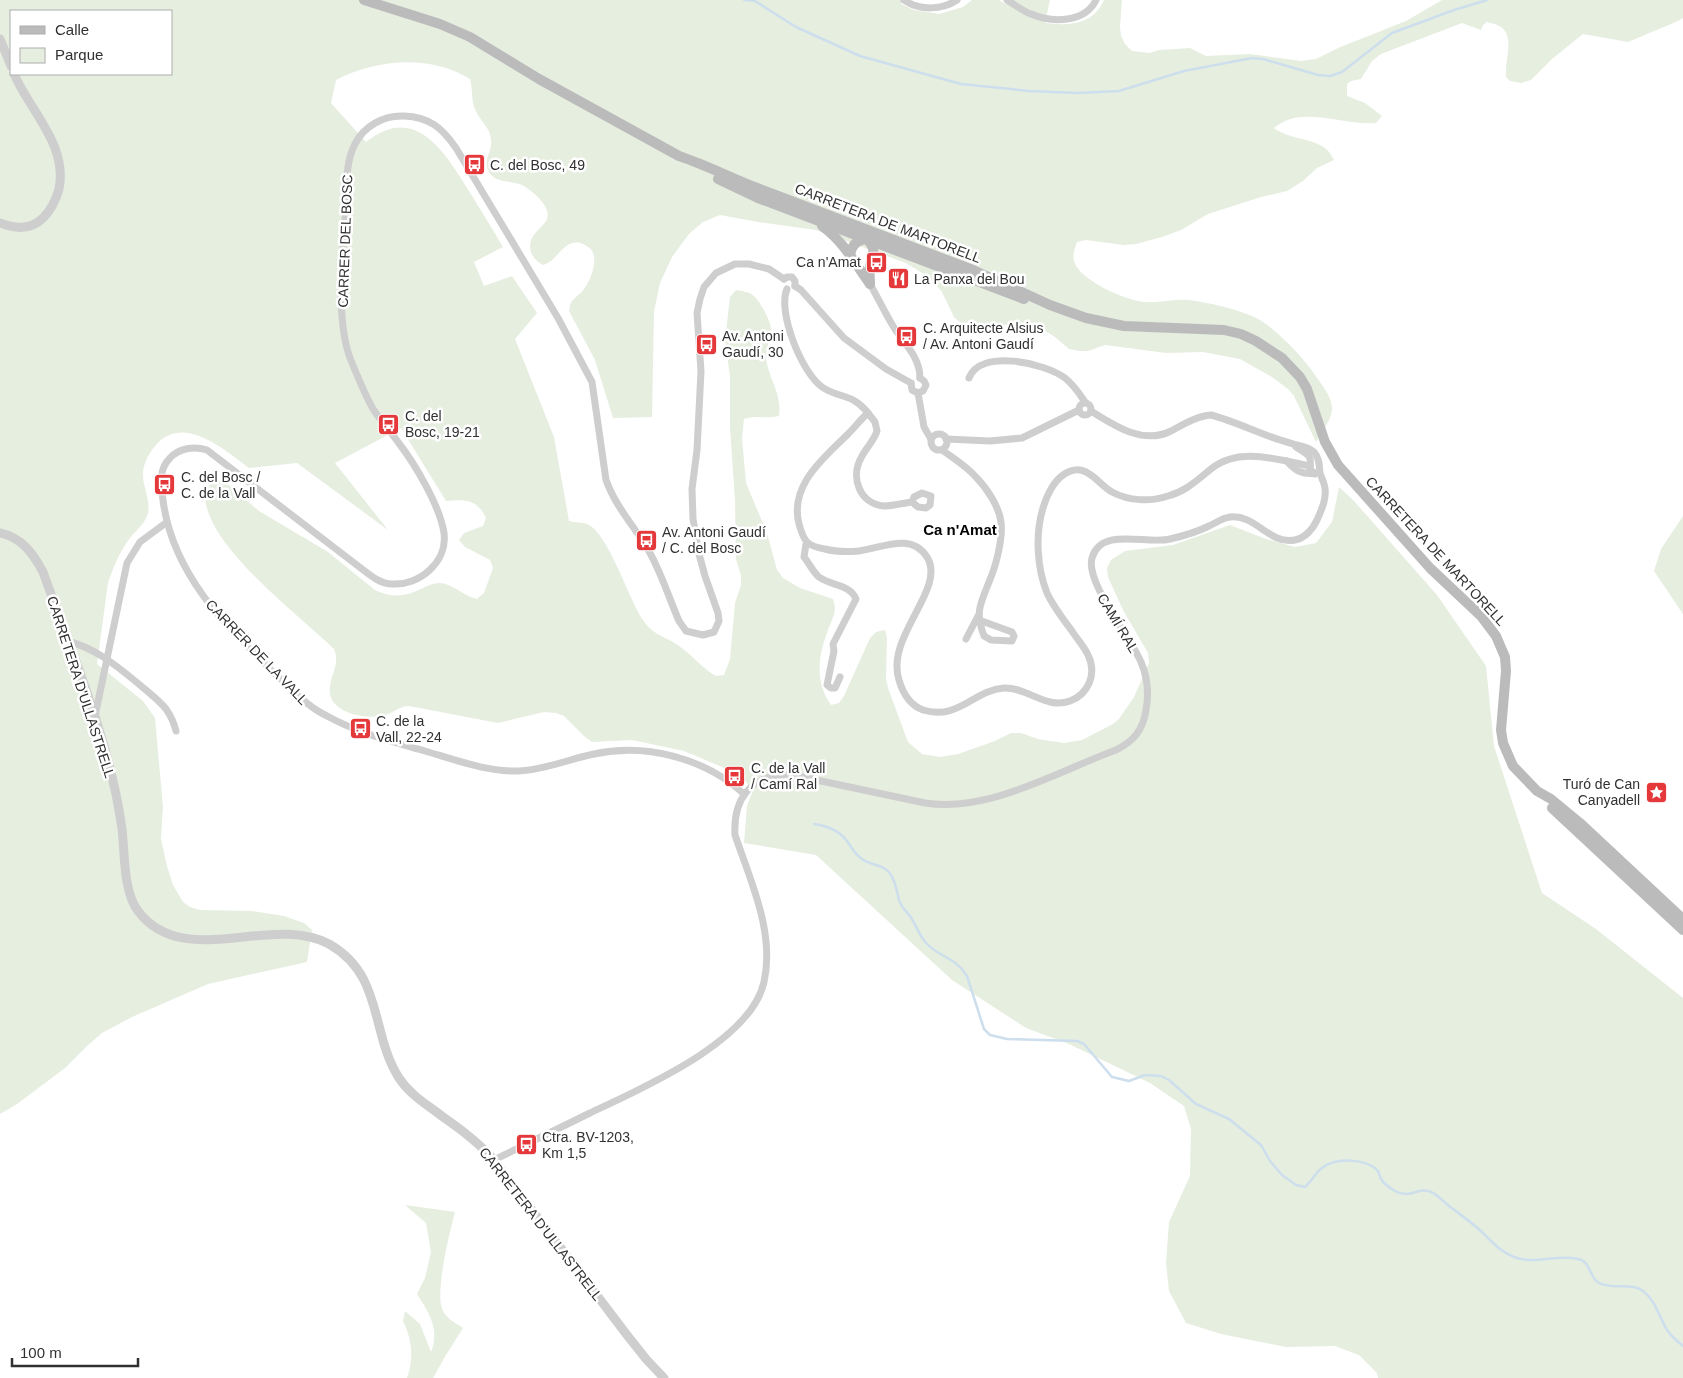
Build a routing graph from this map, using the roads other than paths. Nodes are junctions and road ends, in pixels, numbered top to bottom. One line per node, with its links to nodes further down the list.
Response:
1 (364, 0): 9 (main road, CARRETERA DE MARTORELL)
2 (904, 0): 3 (street)
3 (958, 0)
4 (1007, 0): 5 (street)
5 (1096, 0)
6 (0, 39): 7 (street)
7 (10, 64)
8 (15, 75): 12 (street)
9 (679, 156): 10 (main road); 11 (main road, CARRETERA DE MARTORELL)
10 (812, 219): 13 (main road); 15 (main road)
11 (846, 222): 13 (main road); 14 (main road, CARRETERA DE MARTORELL)
12 (0, 223)
13 (867, 239): 14 (main road); 15 (main road); 16 (main road); 17 (main road)
14 (893, 240): 22 (main road, CARRETERA DE MARTORELL)
15 (852, 259): 16 (main road); 19 (main road)
16 (872, 259): 17 (main road); 19 (main road)
17 (914, 259): 22 (main road)
18 (784, 279): 20 (street); 21 (street); 39 (street, CARRER DEL BOSC)
19 (870, 284): 23 (street)
20 (795, 286): 21 (street); 25 (street)
21 (786, 289): 30 (street)
22 (1050, 305): 49 (main road, CARRETERA DE MARTORELL)
23 (920, 378): 25 (street); 26 (street)
24 (969, 378): 27 (street)
25 (911, 383): 26 (street)
26 (918, 393): 31 (street)
27 (1084, 402): 28 (street); 29 (street)
28 (1079, 410): 29 (street); 32 (street)
29 (1091, 411): 33 (street)
30 (868, 413): 38 (street); 41 (street)
31 (931, 439): 32 (street); 34 (street)
32 (946, 439): 34 (street)
33 (1293, 444): 36 (street); 37 (street)
34 (942, 450): 42 (street)
35 (1286, 461): 36 (street); 37 (street); 41 (street)
36 (1310, 466): 37 (street)
37 (1317, 473): 50 (street, CAMÍ RAL)
38 (912, 502)
39 (167, 522): 45 (street); 50 (street, CARRER DE LA VALL)
40 (0, 533): 44 (street, CARRETERA D'ULLASTRELL)
41 (806, 544): 46 (street)
42 (978, 618): 42 (street); 43 (street)
43 (966, 639)
44 (67, 641): 45 (street); 47 (street, CARRETERA D'ULLASTRELL)
45 (107, 659): 47 (street); 48 (street)
46 (840, 677)
47 (95, 718): 56 (street, CARRETERA D'ULLASTRELL)
48 (176, 731)
49 (1537, 791): 51 (main road, CARRETERA DE MARTORELL); 53 (main road)
50 (744, 794): 56 (street)
51 (1664, 902): 52 (main road); 53 (main road, CARRETERA DE MARTORELL)
52 (1683, 910)
53 (1678, 920): 54 (main road); 55 (main road)
54 (1683, 926)
55 (1683, 930)
56 (494, 1160): 57 (street, CARRETERA D'ULLASTRELL)
57 (664, 1378)

